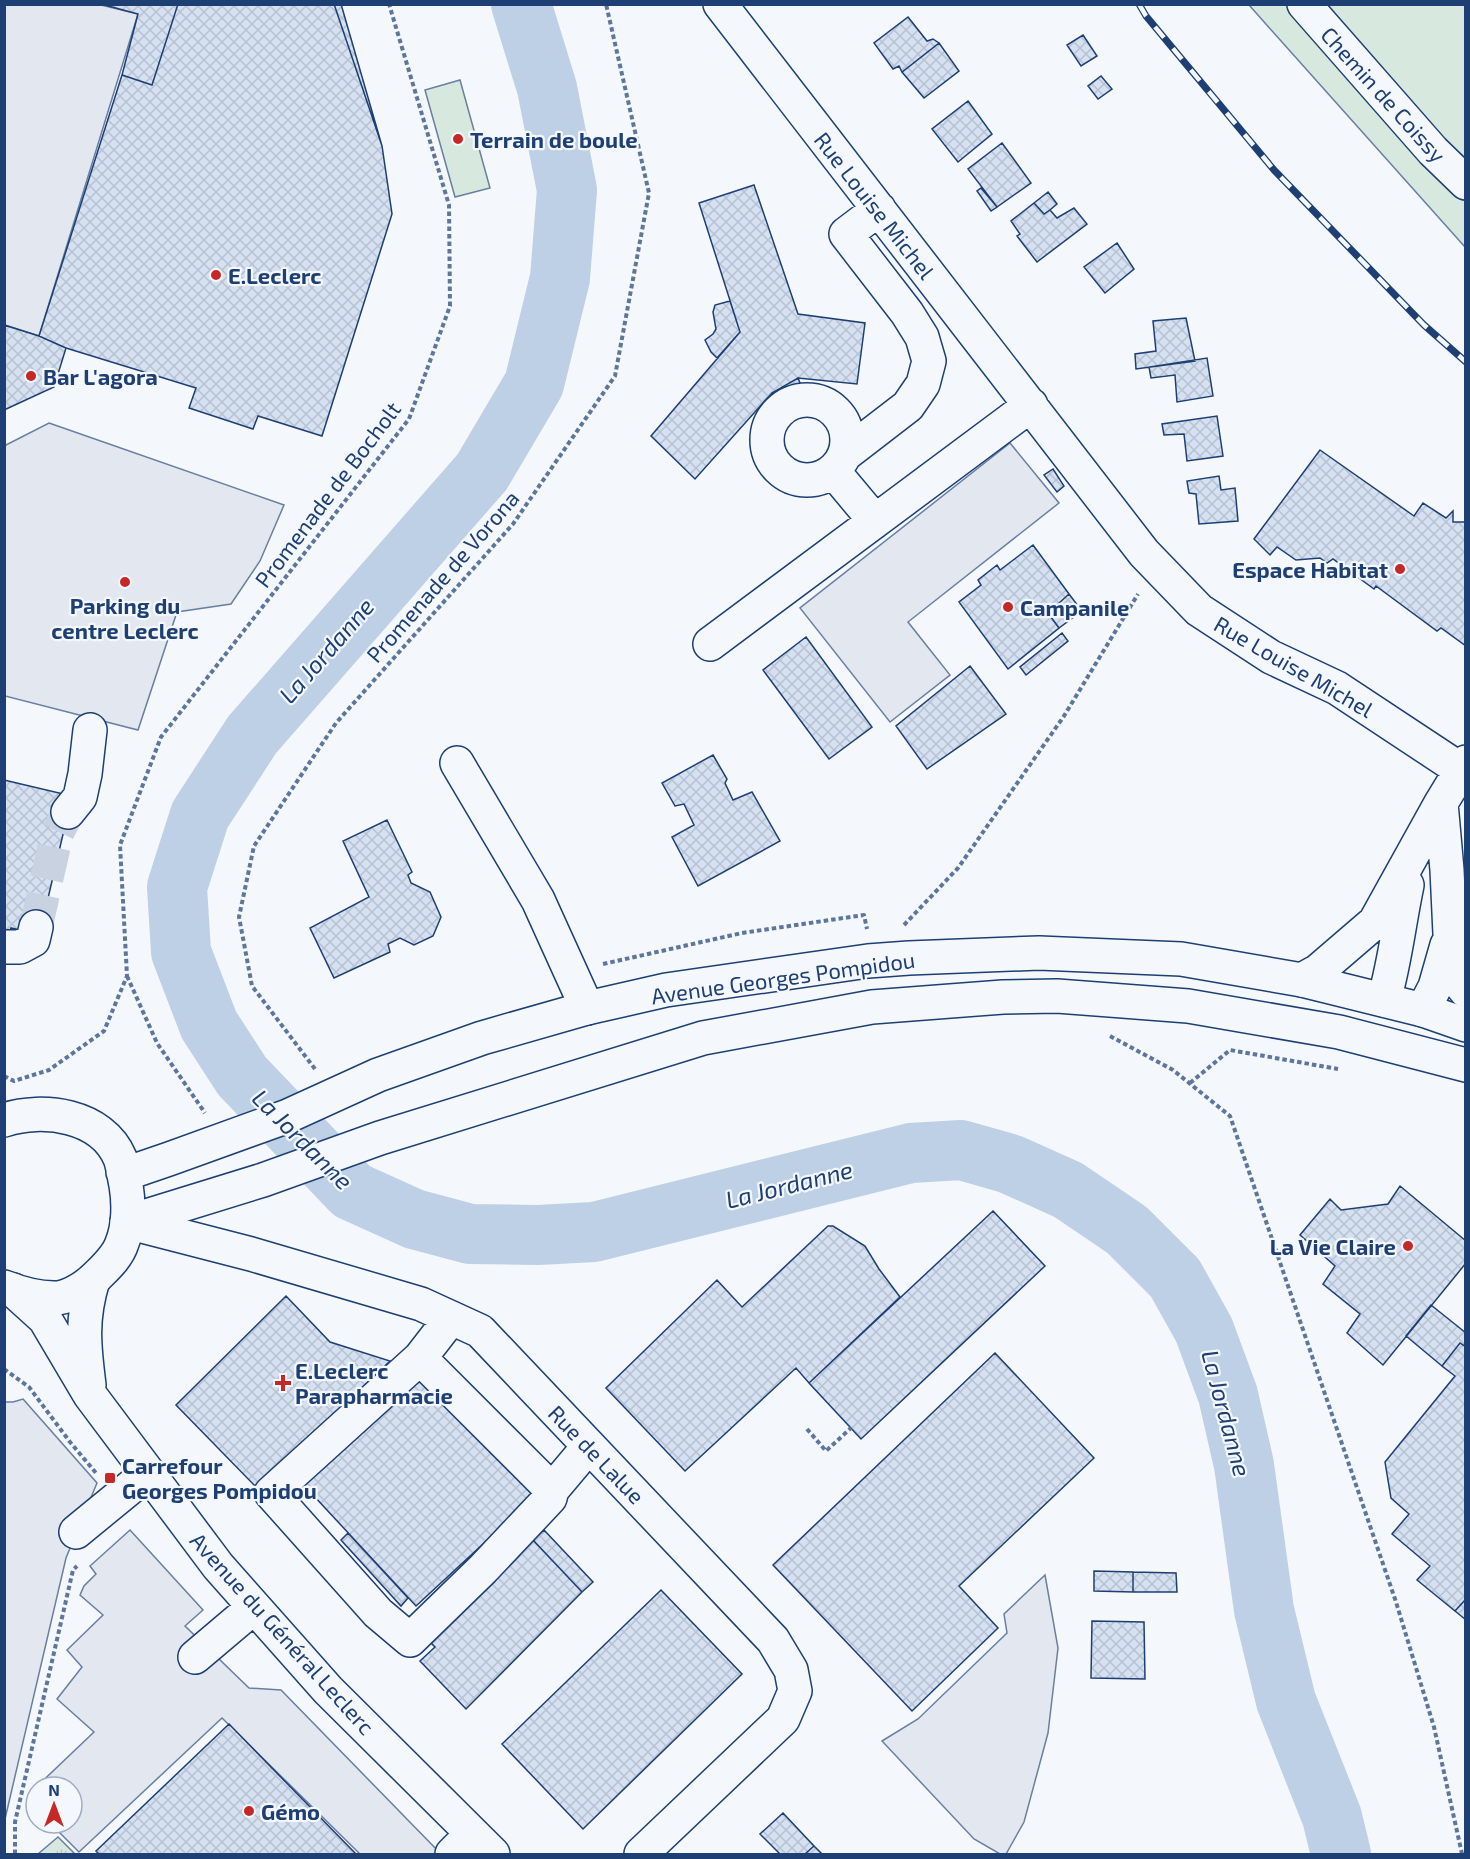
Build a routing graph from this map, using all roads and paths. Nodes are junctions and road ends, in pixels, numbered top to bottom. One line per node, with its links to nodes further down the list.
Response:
1 (389, 4): 21 (path, Promenade de Bocholt)
2 (606, 4): 33 (path, Promenade de Vorona)
3 (720, 4): 6 (street, Rue Louise Michel)
4 (1304, 4): 5 (street, Chemin de Coissy)
5 (1466, 183)
6 (879, 209): 7 (street, Rue Louise Michel); 8 (street)
7 (1031, 405): 8 (street); 9 (street, Rue Louise Michel)
8 (875, 521): 10 (street)
9 (1156, 565): 13 (street, Rue Louise Michel); 18 (path)
10 (710, 644)
11 (90, 730): 15 (street)
12 (457, 763): 25 (street)
13 (1463, 766): 14 (street)
14 (1441, 803): 16 (street); 19 (street)
15 (68, 812)
16 (1414, 851): 22 (street); 26 (street)
17 (36, 927): 20 (street)
18 (902, 928)
19 (1450, 934): 23 (street); 26 (street)
20 (4, 947)
21 (127, 976): 31 (path, Promenade de Bocholt); 35 (path, Promenade de Bocholt)
22 (1302, 980): 25 (street, Avenue Georges Pompidou); 26 (street, Avenue Georges Pompidou)
23 (1466, 991)
24 (1057, 996): 26 (street); 29 (street, Avenue Georges Pompidou); 37 (street, Avenue Georges Pompidou)
25 (587, 1008): 33 (street, Avenue Georges Pompidou)
26 (1401, 1011): 27 (street, Avenue Georges Pompidou); 29 (street)
27 (1466, 1025)
28 (1103, 1032): 32 (path)
29 (1465, 1065)
30 (1342, 1070): 32 (path)
31 (4, 1076)
32 (1190, 1083): 55 (path)
33 (335, 1095): 35 (street, Avenue Georges Pompidou)
34 (5, 1119): 36 (street)
35 (224, 1140): 36 (street, Avenue Georges Pompidou)
36 (123, 1172): 37 (street)
37 (127, 1222): 38 (street); 40 (street, Rue de Lalue)
38 (93, 1280): 39 (street); 42 (street, Avenue du Général Leclerc)
39 (9, 1289): 42 (street, Avenue du Général Leclerc)
40 (452, 1318): 41 (street); 45 (street, Rue de Lalue)
41 (420, 1358): 47 (street); 47 (street)
42 (90, 1395): 46 (street, Avenue du Général Leclerc)
43 (851, 1428): 44 (path)
44 (807, 1429)
45 (589, 1446): 47 (street); 54 (street, Rue de Lalue)
46 (148, 1473): 48 (street); 50 (street, Avenue du Général Leclerc)
47 (552, 1490)
48 (76, 1532)
49 (79, 1564): 53 (path)
50 (254, 1607): 51 (street); 52 (street, Avenue du Général Leclerc)
51 (195, 1657)
52 (472, 1847)
53 (15, 1854)
54 (641, 1854)
55 (1462, 1854)

